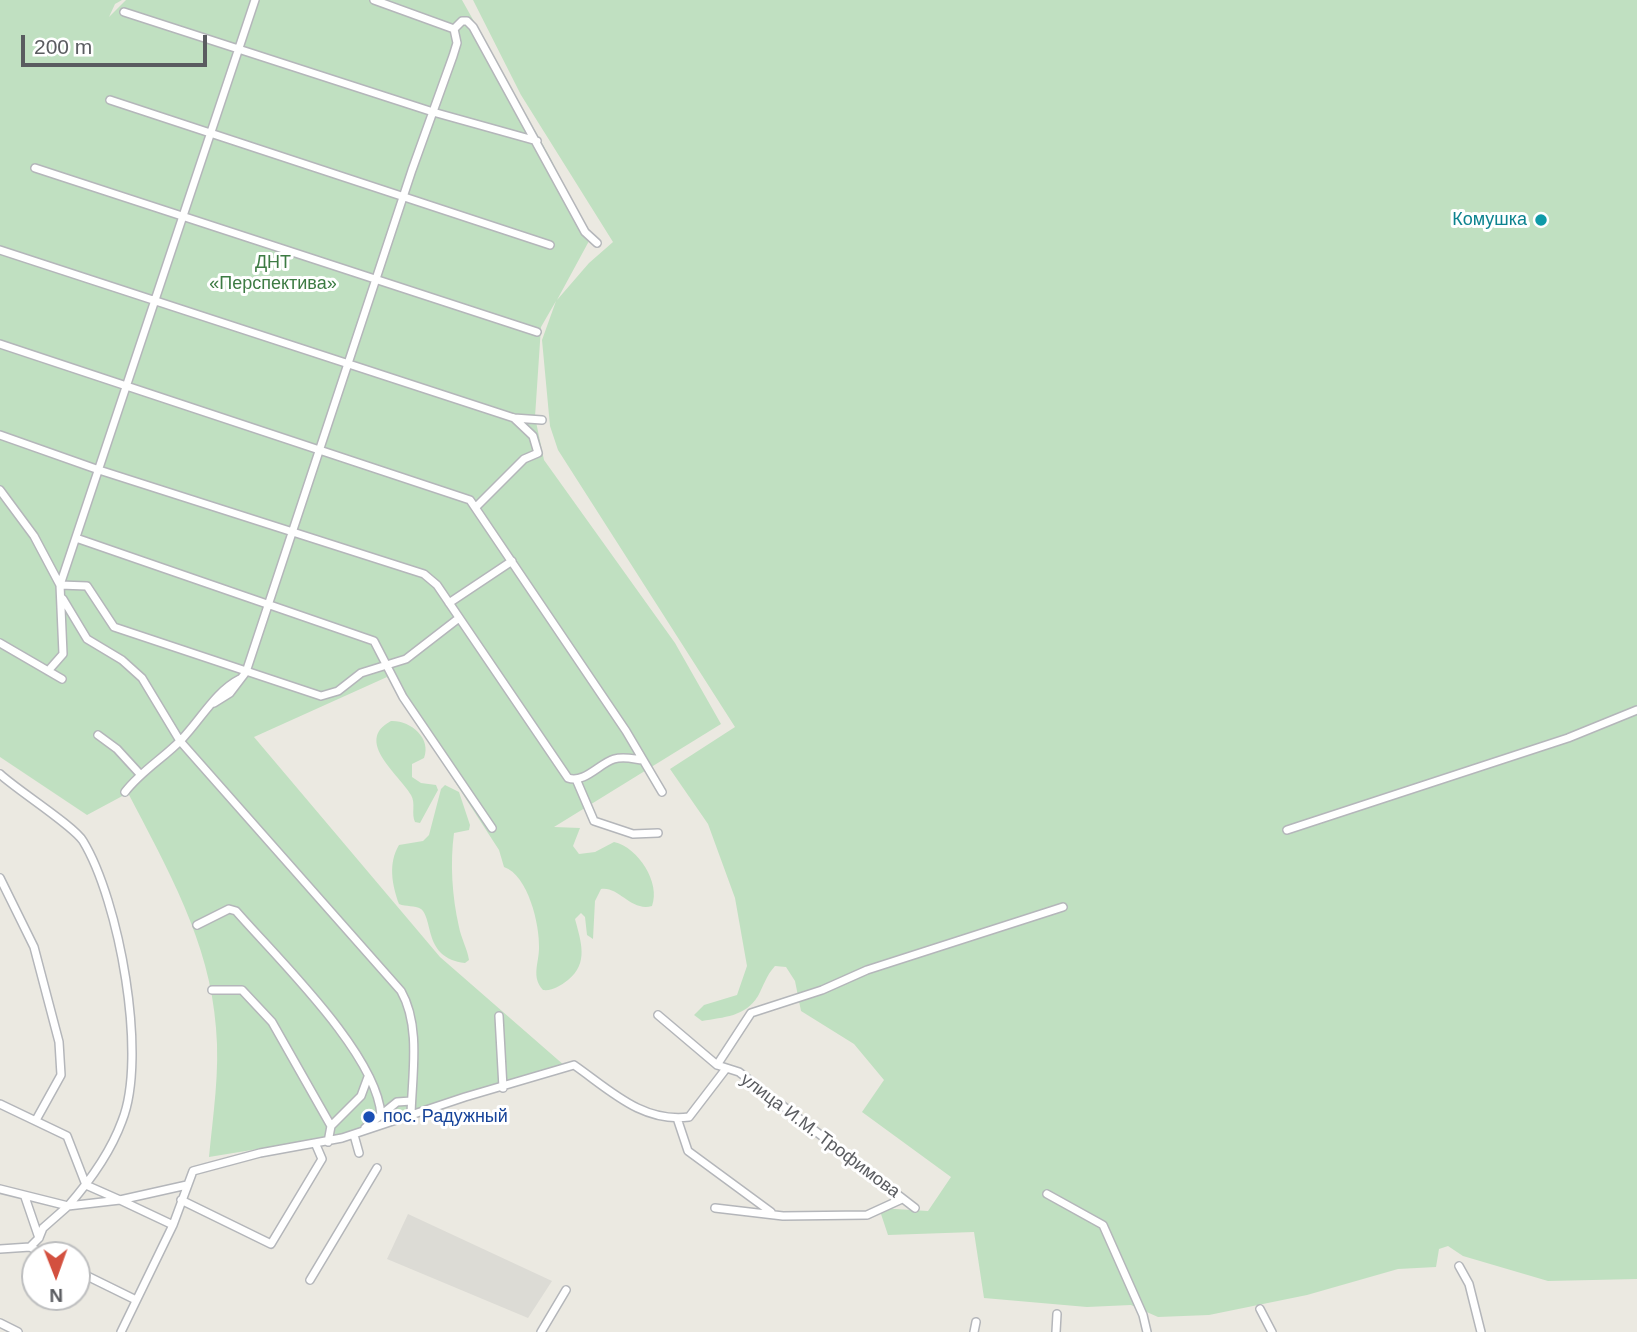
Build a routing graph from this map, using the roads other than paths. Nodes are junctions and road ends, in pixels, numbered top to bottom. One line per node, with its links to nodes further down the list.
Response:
1 (255, 0): 5 (street)
2 (374, 0): 4 (street)
3 (124, 12): 5 (street)
4 (453, 29): 7 (street); 9 (street)
5 (237, 48): 7 (street); 8 (street)
6 (110, 100): 8 (street)
7 (433, 112): 9 (street); 11 (street)
8 (211, 134): 11 (street); 12 (street)
9 (537, 141): 13 (street)
10 (35, 168): 12 (street)
11 (403, 197): 14 (street); 16 (street)
12 (183, 218): 16 (street); 17 (street)
13 (597, 243)
14 (550, 245)
15 (0, 250): 17 (street)
16 (375, 280): 18 (street); 20 (street)
17 (156, 299): 20 (street); 21 (street)
18 (537, 332)
19 (0, 344): 21 (street)
20 (347, 364): 22 (street); 25 (street)
21 (127, 385): 25 (street); 26 (street)
22 (514, 418): 23 (street); 28 (street)
23 (542, 420)
24 (0, 435): 26 (street)
25 (319, 447): 28 (street); 29 (street)
26 (99, 470): 29 (street); 30 (street)
27 (0, 490): 32 (street)
28 (477, 506): 31 (street)
29 (291, 532): 33 (street); 34 (street)
30 (76, 538): 32 (street); 33 (street)
31 (512, 561): 34 (street); 44 (street)
32 (60, 589): 38 (street); 39 (street); 43 (street)
33 (268, 603): 37 (street); 39 (street)
34 (449, 603): 35 (street)
35 (459, 618): 37 (street); 47 (street)
36 (0, 643): 38 (street)
37 (389, 667): 39 (street); 50 (street)
38 (48, 671): 40 (street)
39 (243, 676): 43 (street)
40 (62, 679)
41 (1637, 710): 51 (street)
42 (98, 735): 45 (street)
43 (180, 741): 45 (street); 63 (street)
44 (643, 760): 47 (street); 49 (street)
45 (139, 773): 48 (street)
46 (0, 774): 75 (street)
47 (576, 779): 52 (street)
48 (125, 792)
49 (662, 792)
50 (492, 828)
51 (1287, 830)
52 (657, 833)
53 (0, 877): 68 (street)
54 (1063, 907): 59 (street)
55 (197, 925): 61 (street)
56 (212, 990): 69 (street)
57 (658, 1015): 59 (street, улица И.М. Трофимова)
58 (499, 1016): 62 (street)
59 (717, 1065): 60 (street, улица И.М. Трофимова)
60 (725, 1070): 67 (street); 80 (street, улица И.М. Трофимова)
61 (368, 1077): 65 (street); 69 (street)
62 (503, 1088): 66 (street); 67 (street)
63 (411, 1101): 65 (street); 66 (street)
64 (0, 1104): 68 (street)
65 (382, 1115): 70 (street)
66 (411, 1115): 70 (street)
67 (677, 1118): 86 (street)
68 (36, 1121): 75 (street)
69 (331, 1126): 71 (street)
70 (358, 1133): 71 (street); 73 (street)
71 (328, 1142): 72 (street)
72 (316, 1145): 76 (street); 82 (street)
73 (359, 1153)
74 (377, 1168): 94 (street)
75 (86, 1185): 81 (street); 83 (street)
76 (187, 1185): 81 (street); 82 (street)
77 (0, 1189): 79 (street)
78 (1047, 1194): 106 (street)
79 (25, 1197): 83 (street); 88 (street)
80 (902, 1199): 85 (street, улица И.М. Трофимова); 86 (street)
81 (120, 1200): 83 (street); 87 (street)
82 (181, 1200): 87 (street)
83 (68, 1206): 88 (street)
84 (715, 1208): 86 (street)
85 (915, 1208)
86 (774, 1215)
87 (173, 1225): 96 (street)
88 (39, 1238): 89 (street)
89 (36, 1241)
90 (21, 1248): 91 (street)
91 (0, 1250)
92 (1459, 1266): 108 (street)
93 (91, 1278): 96 (street)
94 (310, 1280)
95 (566, 1290): 103 (street)
96 (136, 1300): 102 (street)
97 (1260, 1309): 107 (street)
98 (1057, 1314): 105 (street)
99 (976, 1322): 104 (street)
100 (0, 1323): 101 (street)
101 (18, 1332)
102 (121, 1332)
103 (541, 1332)
104 (974, 1332)
105 (1056, 1332)
106 (1147, 1332)
107 (1272, 1332)
108 (1480, 1332)

